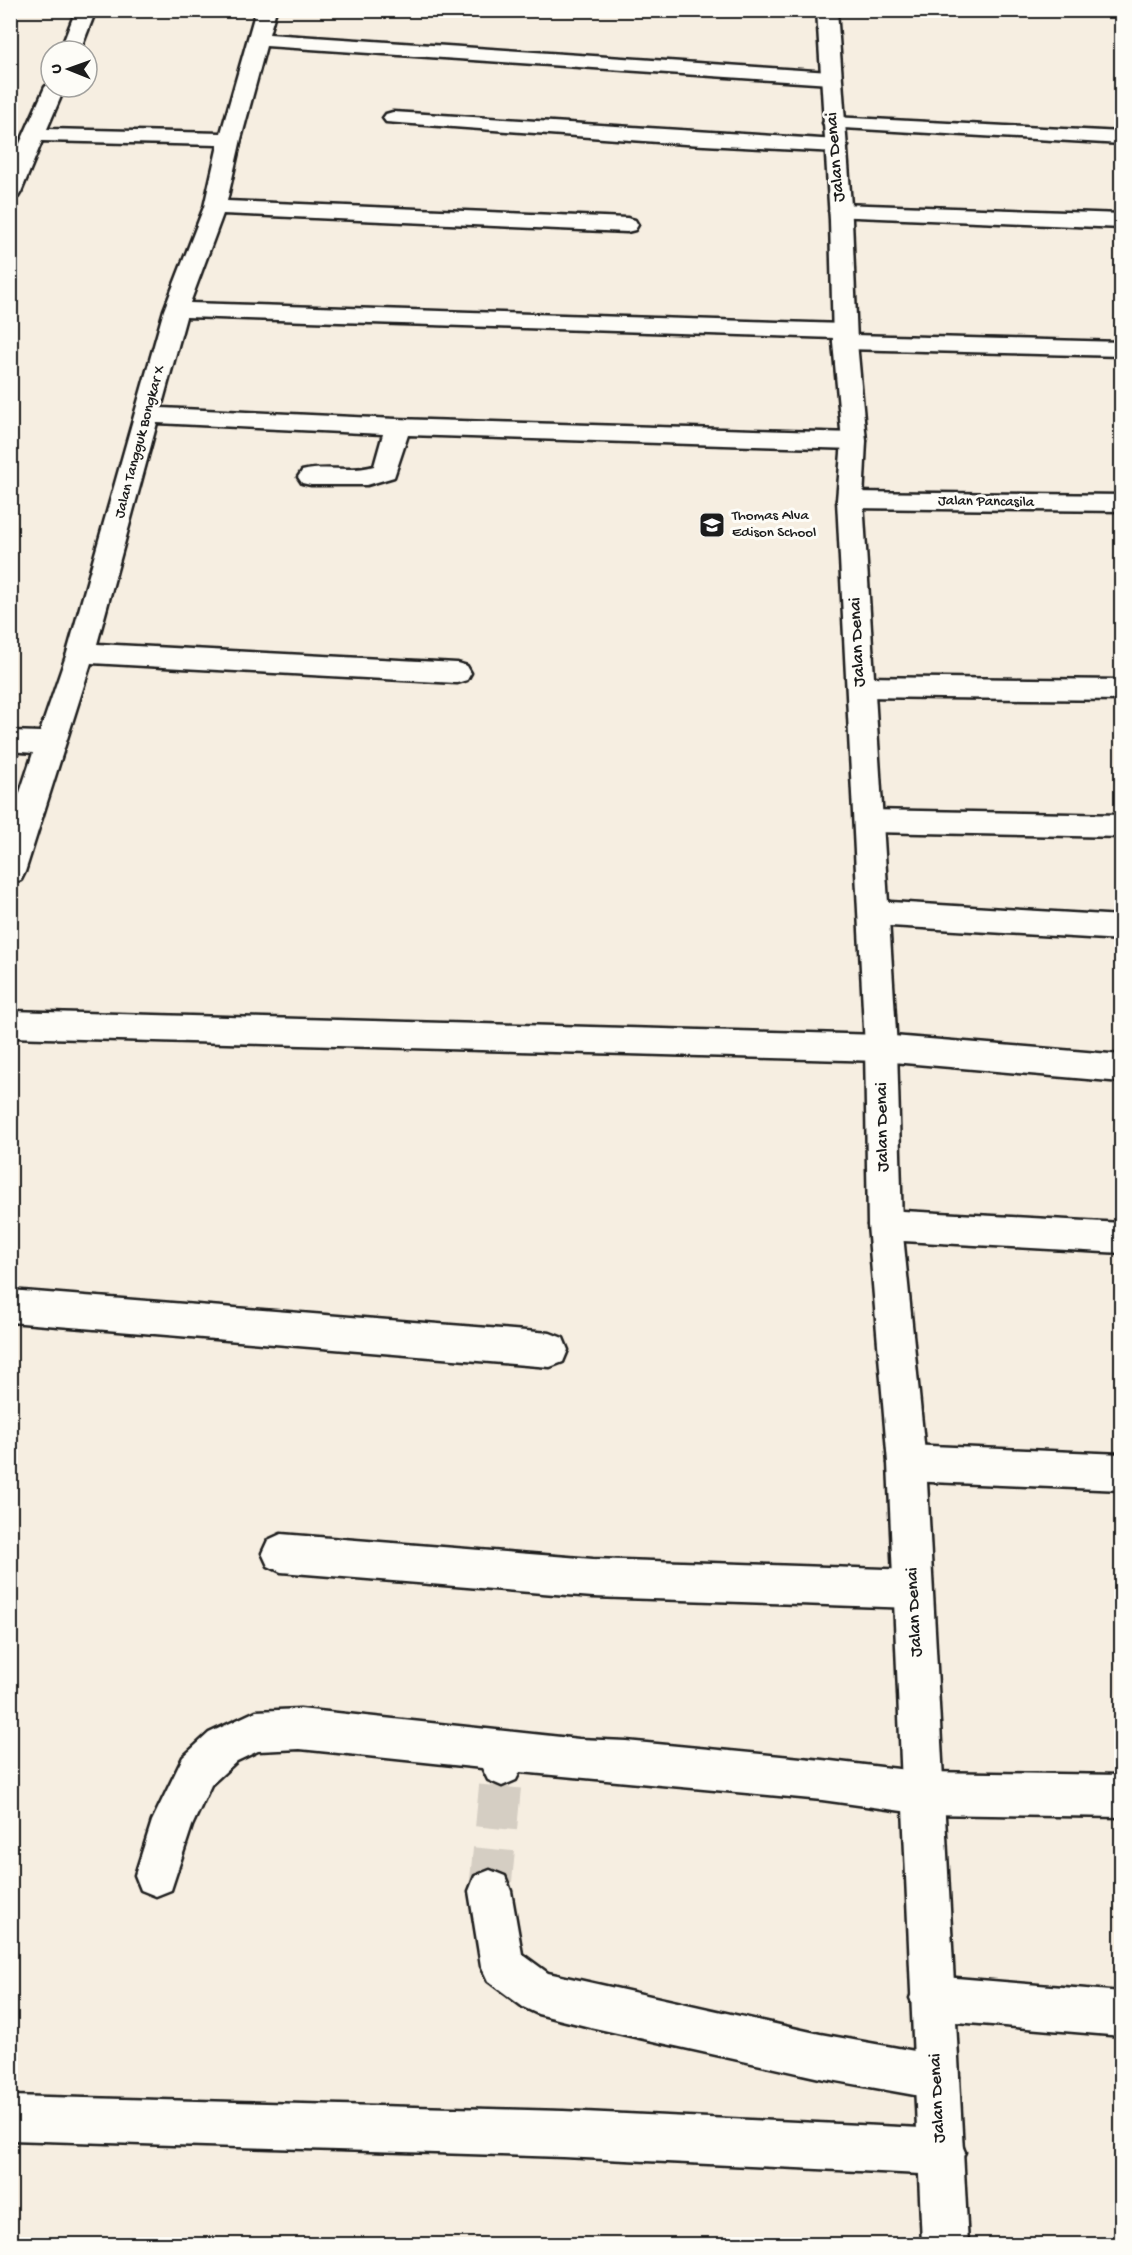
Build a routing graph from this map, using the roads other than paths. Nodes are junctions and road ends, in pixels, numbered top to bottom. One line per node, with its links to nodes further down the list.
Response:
1 (86, 10): 4 (street)
2 (266, 10): 5 (street, Jalan Tangguk Bongkar X)
3 (827, 10): 6 (street, Jalan Denai)
4 (75, 39)
5 (258, 39): 6 (street); 11 (street, Jalan Tangguk Bongkar X)
6 (830, 78): 9 (street, Jalan Denai)
7 (50, 99): 10 (street)
8 (393, 117): 9 (street)
9 (835, 134): 12 (street); 15 (street, Jalan Denai)
10 (35, 135): 11 (street); 13 (street)
11 (230, 138): 14 (street, Jalan Tangguk Bongkar X)
12 (1122, 138)
13 (10, 192)
14 (215, 207): 17 (street); 18 (street, Jalan Tangguk Bongkar X)
15 (840, 211): 16 (street); 19 (street, Jalan Denai)
16 (1122, 221)
17 (627, 225)
18 (176, 310): 19 (street); 21 (street, Jalan Tangguk Bongkar X)
19 (844, 337): 20 (street); 23 (street, Jalan Denai)
20 (1122, 349)
21 (148, 416): 22 (street); 27 (street, Jalan Tangguk Bongkar X)
22 (396, 427): 23 (street); 24 (street)
23 (854, 441): 25 (street, Jalan Denai)
24 (311, 477)
25 (850, 500): 26 (street, Jalan Pancasila); 29 (street, Jalan Denai)
26 (1122, 503)
27 (81, 653): 28 (street); 32 (street, Jalan Tangguk Bongkar X)
28 (457, 673)
29 (861, 687): 30 (street); 33 (street, Jalan Denai)
30 (1122, 690)
31 (10, 741): 32 (street)
32 (50, 743): 35 (street, Jalan Tangguk Bongkar X)
33 (869, 820): 34 (street); 36 (street, Jalan Denai)
34 (1122, 826)
35 (10, 872)
36 (874, 913): 37 (street); 39 (street, Jalan Denai)
37 (1122, 928)
38 (10, 1024): 39 (street)
39 (881, 1048): 40 (street); 41 (street, Jalan Denai)
40 (1122, 1069)
41 (885, 1225): 42 (street); 45 (street, Jalan Denai)
42 (1122, 1238)
43 (10, 1306): 44 (street)
44 (550, 1350)
45 (908, 1463): 46 (street); 48 (street, Jalan Denai)
46 (1122, 1472)
47 (281, 1553): 48 (street)
48 (913, 1589): 49 (street, Jalan Denai)
49 (924, 1793): 50 (street); 51 (street); 53 (street, Jalan Denai)
50 (1122, 1796)
51 (156, 1875)
52 (490, 1891): 55 (street)
53 (932, 1998): 54 (street); 55 (street, Jalan Denai)
54 (1122, 2014)
55 (937, 2077): 57 (street, Jalan Denai)
56 (10, 2118): 57 (street)
57 (942, 2152): 58 (street, Jalan Denai)
58 (945, 2244)

